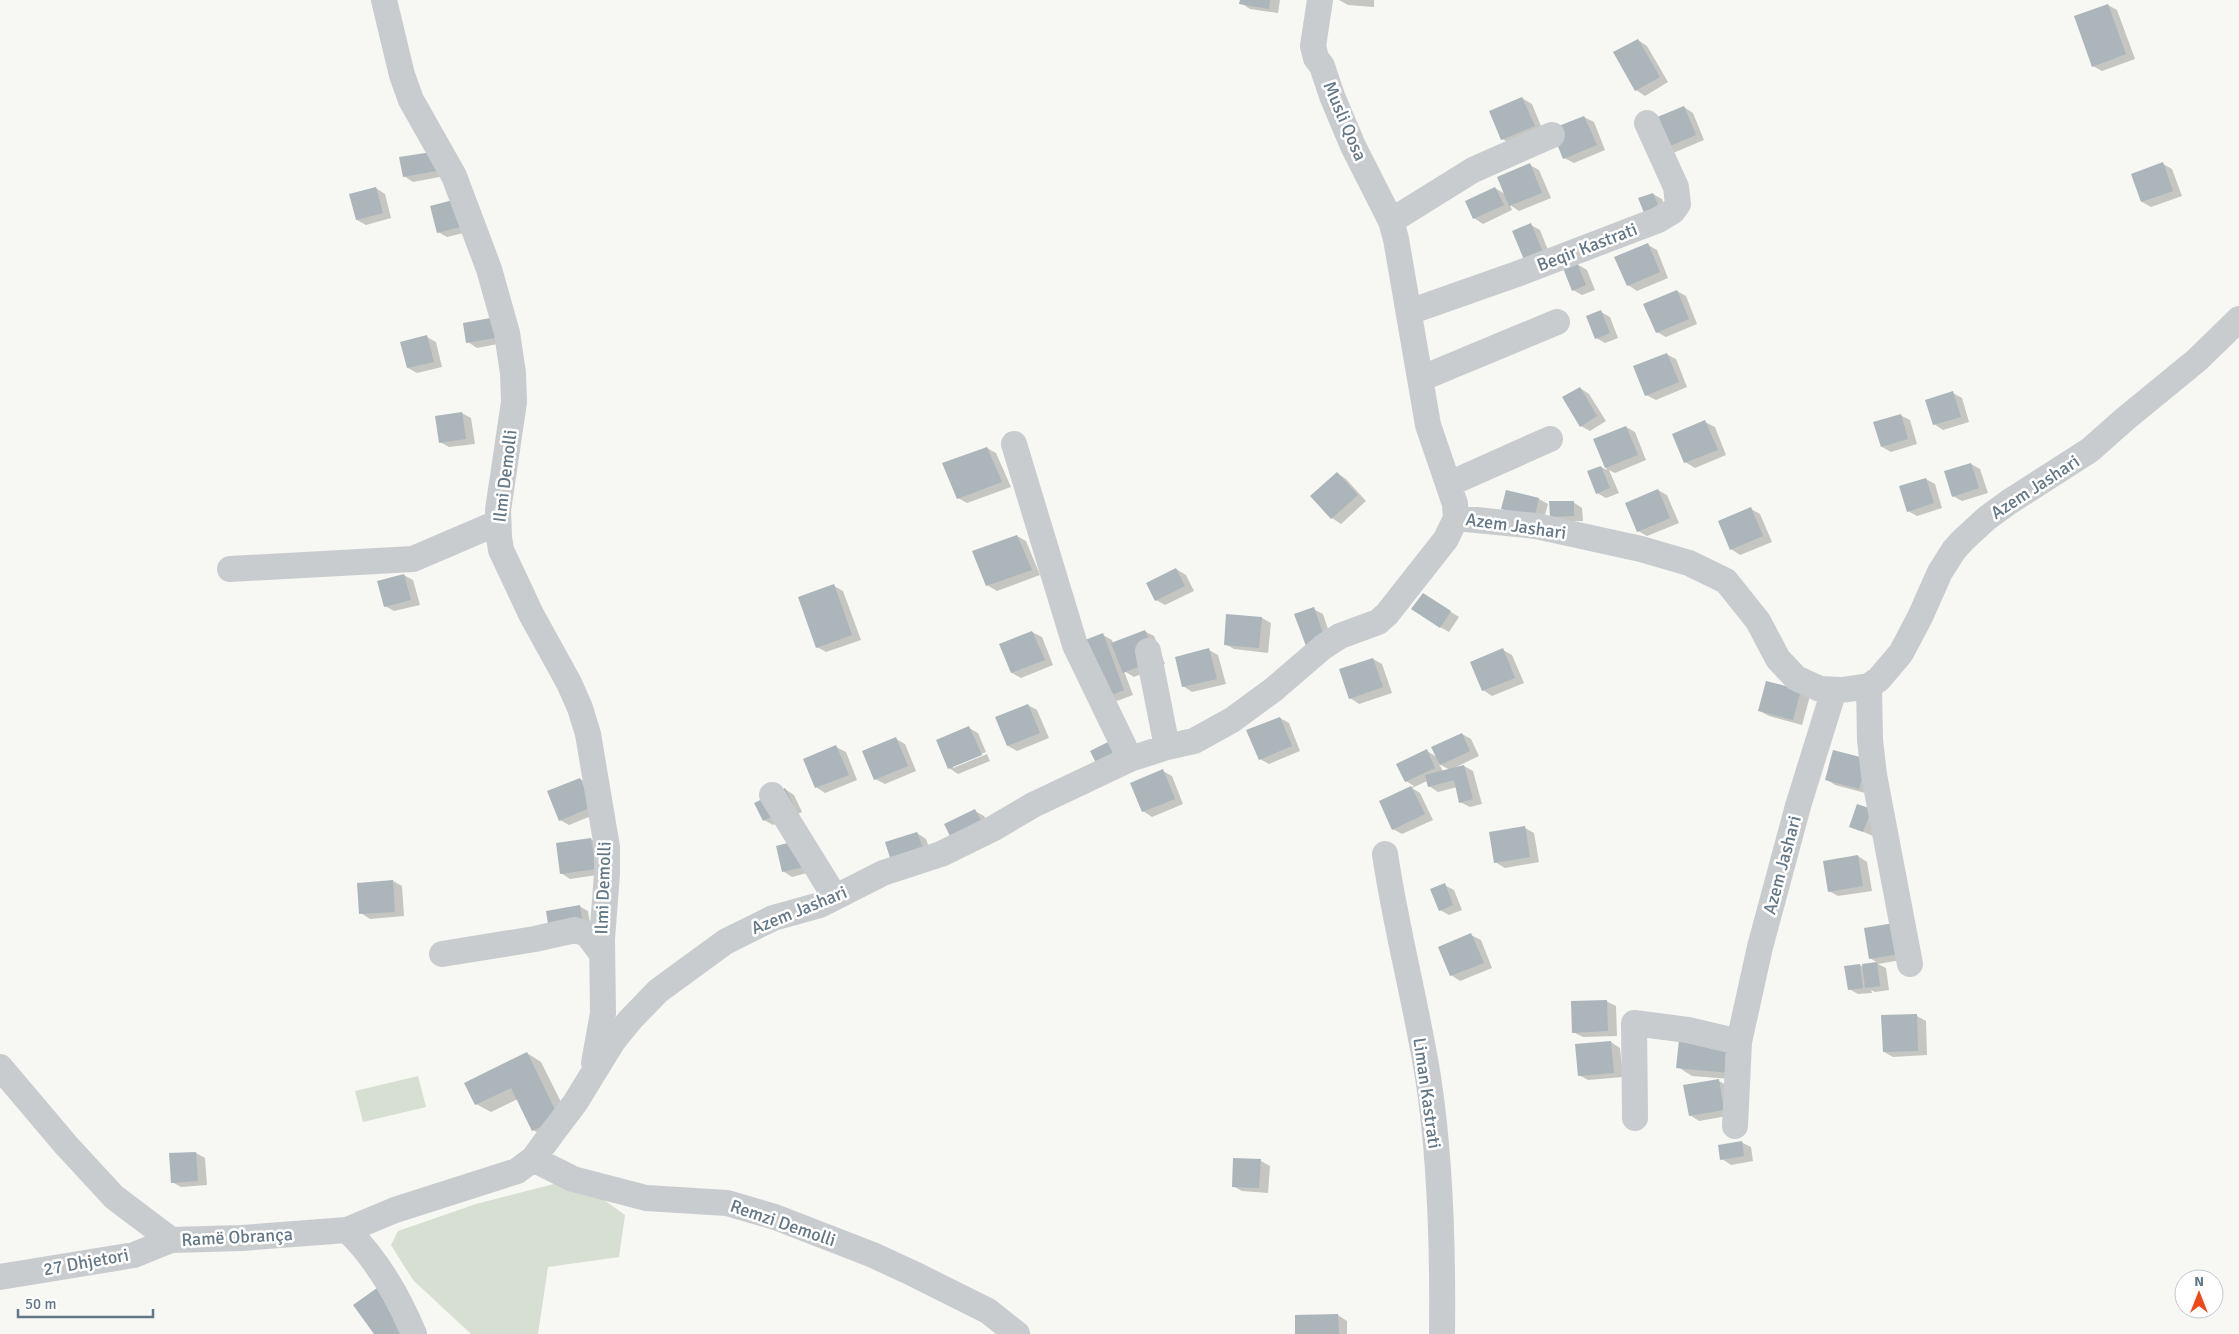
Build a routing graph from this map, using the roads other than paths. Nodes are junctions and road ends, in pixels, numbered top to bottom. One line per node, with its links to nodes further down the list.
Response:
1 (384, 0): 14 (street, Ilmi Demolli)
2 (1320, 0): 5 (street, Musli Qosa)
3 (1647, 123): 6 (street, Beqir Kastrati)
4 (1552, 135): 5 (street)
5 (1394, 230): 6 (street)
6 (1409, 312): 9 (street)
7 (2239, 319): 17 (street, Azem Jashari)
8 (1557, 322): 9 (street)
9 (1420, 379): 12 (street)
10 (1550, 439): 12 (street)
11 (1014, 444): 20 (street)
12 (1449, 484): 13 (street)
13 (1456, 518): 18 (street, Azem Jashari); 19 (street, Azem Jashari)
14 (498, 523): 15 (street); 25 (street, Ilmi Demolli)
15 (230, 569)
16 (1148, 651): 19 (street)
17 (1869, 686): 18 (street, Azem Jashari); 26 (street)
18 (1834, 690): 27 (street, Azem Jashari)
19 (1167, 747): 20 (street, Azem Jashari)
20 (1130, 759): 23 (street, Azem Jashari)
21 (772, 795): 23 (street)
22 (1385, 854): 38 (street, Liman Kastrati)
23 (835, 897): 29 (street, Azem Jashari)
24 (442, 954): 25 (street, Ilmi Demolli)
25 (602, 954): 29 (street, Ilmi Demolli)
26 (1910, 964)
27 (1739, 1042): 30 (street); 31 (street, Azem Jashari)
28 (0, 1067): 34 (street, Ramë Obrança)
29 (591, 1074): 32 (street, Azem Jashari)
30 (1635, 1118)
31 (1735, 1126)
32 (533, 1159): 33 (street, Ramë Obrança); 37 (street, Remzi Demolli)
33 (347, 1230): 34 (street, Ramë Obrança); 36 (street)
34 (171, 1240): 35 (street, 27 Dhjetori)
35 (0, 1276)
36 (414, 1334)
37 (1017, 1334)
38 (1442, 1334)

